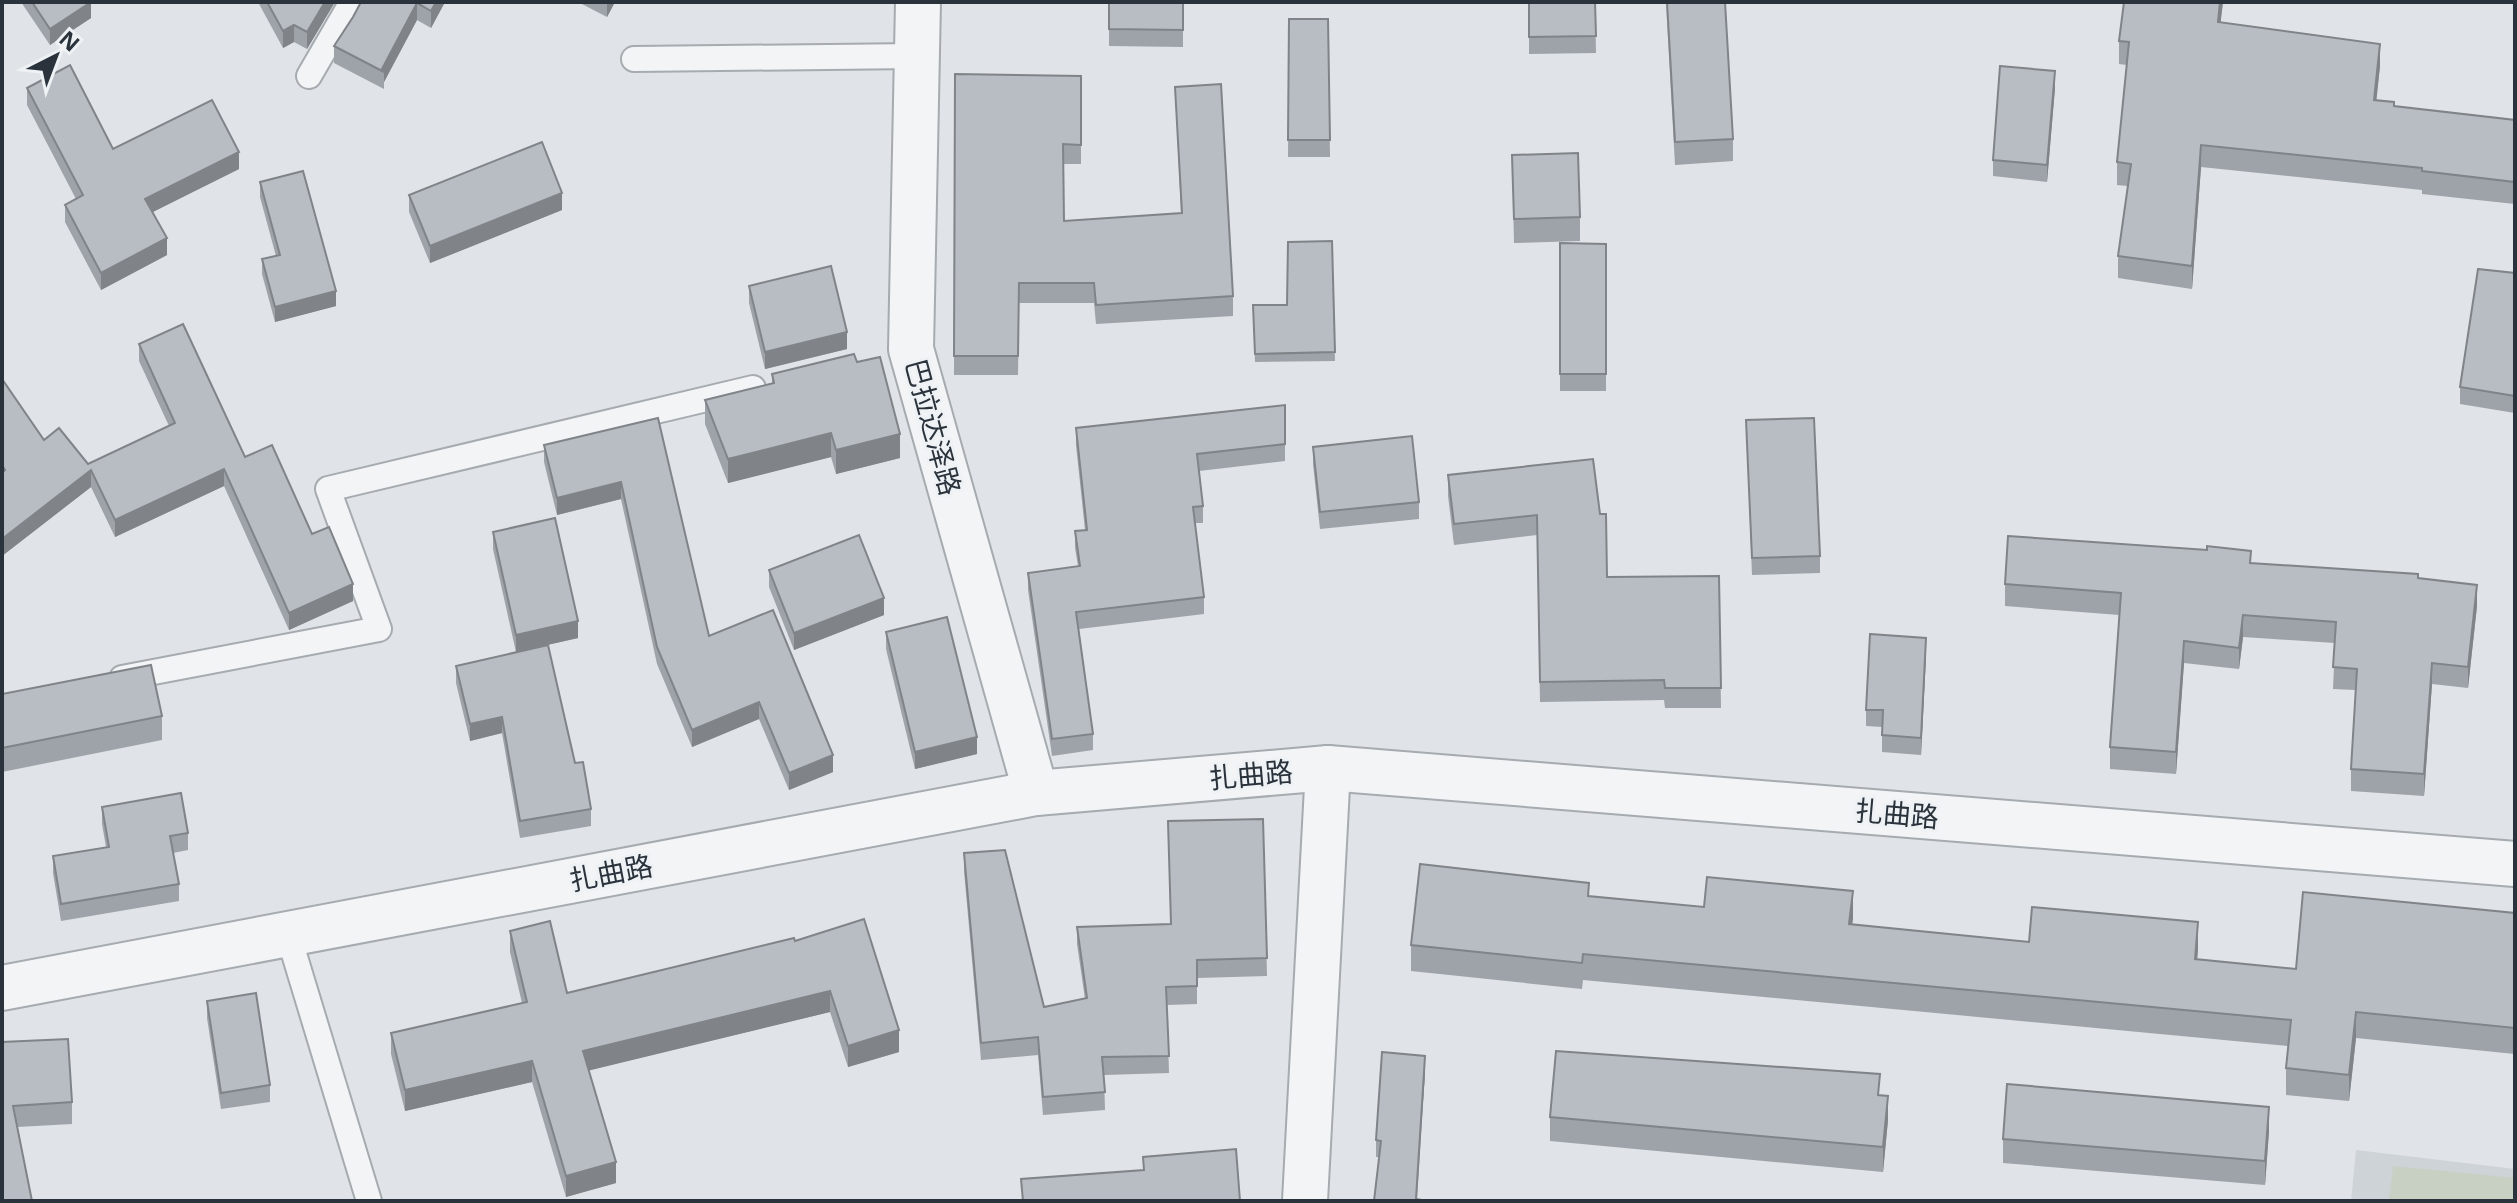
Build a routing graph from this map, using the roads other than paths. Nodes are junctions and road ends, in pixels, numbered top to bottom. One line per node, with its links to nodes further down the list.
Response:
1 (352, 2): 5 (lane)
2 (918, 2): 3 (street, 巴拉达泽路)
3 (917, 56): 4 (lane); 9 (street, 巴拉达泽路)
4 (634, 59)
5 (309, 76)
6 (776, 383): 7 (lane)
7 (93, 684)
8 (1328, 768): 9 (street, 扎曲路); 10 (street, 扎曲路); 14 (street)
9 (1036, 793): 11 (street, 扎曲路)
10 (2515, 864)
11 (288, 934): 12 (street, 扎曲路); 13 (lane)
12 (2, 988)
13 (369, 1201)
14 (1305, 1201)

